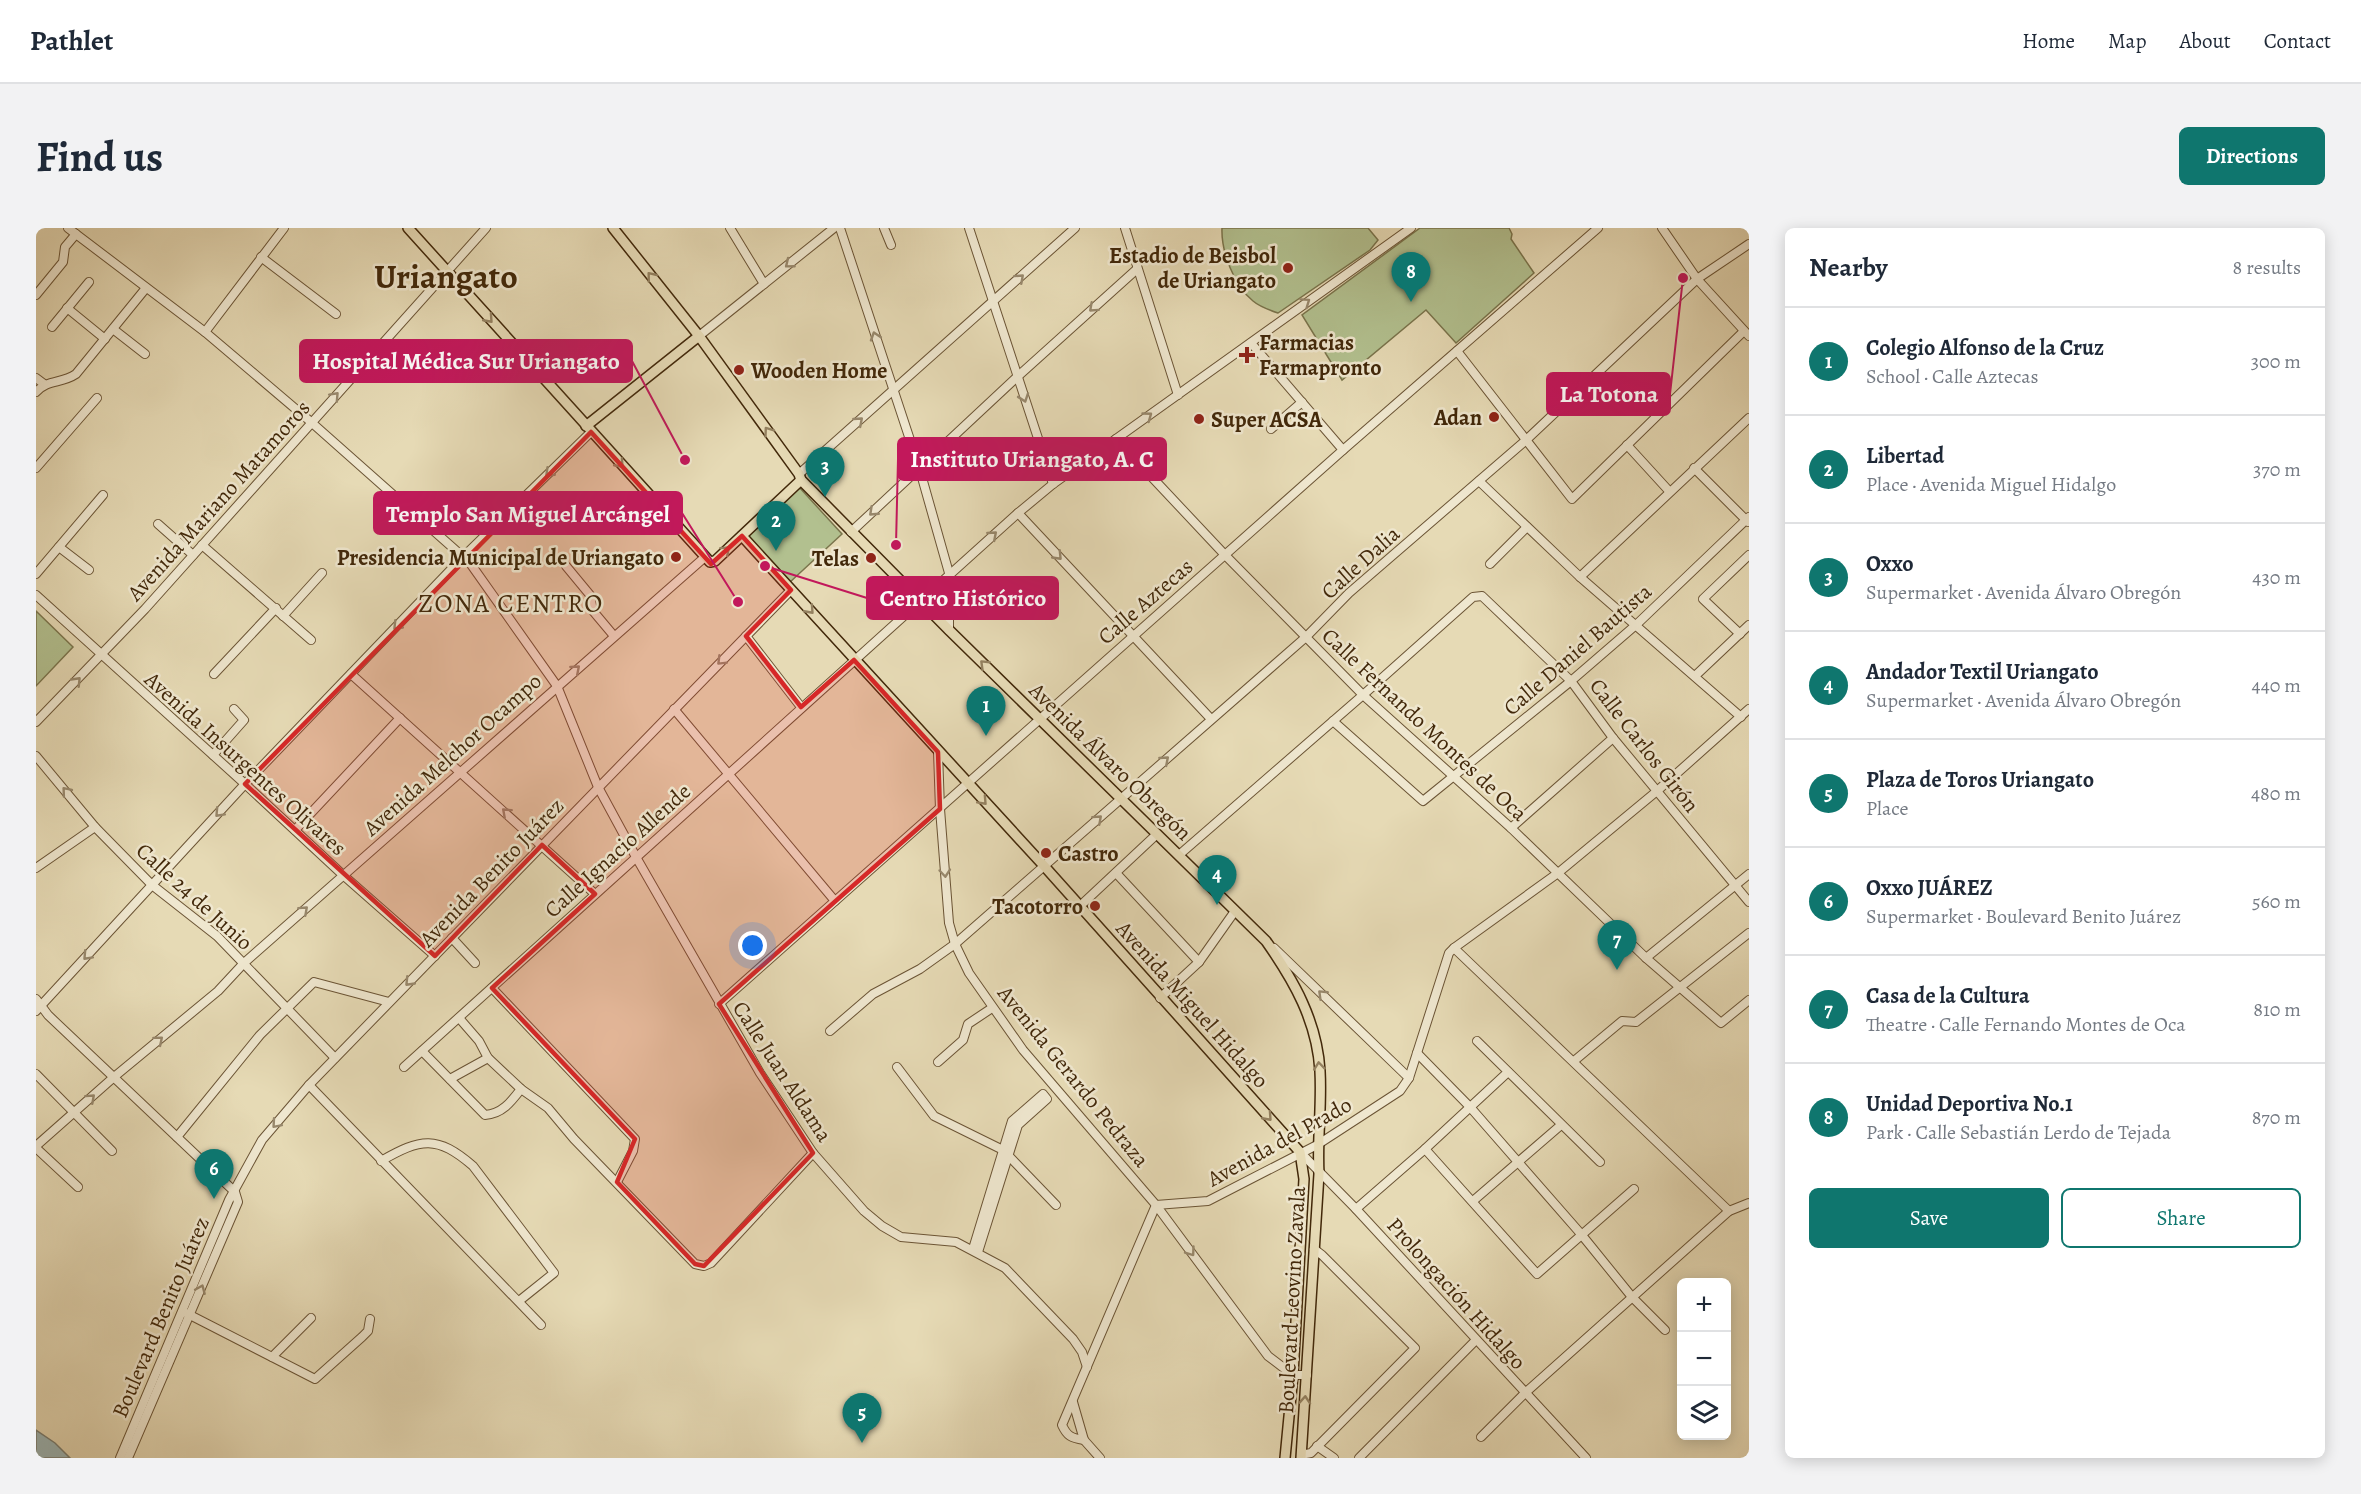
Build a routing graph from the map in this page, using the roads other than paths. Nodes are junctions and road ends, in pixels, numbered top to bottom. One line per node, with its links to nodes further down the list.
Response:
1 (68, 228): 16 (street, Calle Juan Aldama)
2 (284, 228): 19 (street)
3 (408, 228): 21 (main road)
4 (486, 228): 21 (street, Avenida Mariano Matamoros)
5 (613, 228): 34 (main road, Avenida Álvaro Obregón, one-way to 5)
6 (730, 228): 24 (street)
7 (834, 228): 24 (street, one-way to 24)
8 (840, 228): 43 (street, one-way to 8)
9 (885, 228): 17 (street)
10 (969, 228): 27 (street)
11 (1075, 228): 27 (street, one-way to 11)
12 (1125, 228): 20 (street)
13 (1411, 228): 36 (street, Calle Ignacio Allende, one-way to 13)
14 (1598, 228): 37 (street, Calle Aztecas)
15 (1662, 228): 22 (street)
16 (76, 234): 25 (street, Calle Juan Aldama); 26 (street)
17 (891, 244)
18 (1749, 244): 22 (street, Calle Dalia)
19 (261, 257): 29 (street); 32 (street)
20 (1137, 269): 39 (street, one-way to 39); 44 (street)
21 (446, 271): 48 (street, Avenida Mariano Matamoros, one-way to 21); 49 (main road, one-way to 49)
22 (1697, 279): 33 (street); 52 (street, Calle Dalia)
23 (89, 282): 28 (street)
24 (764, 284): 34 (street)
25 (146, 288): 31 (street); 32 (street, Calle Juan Aldama)
26 (36, 295)
27 (994, 303): 39 (street); 43 (street)
28 (67, 308): 30 (street); 35 (street)
29 (336, 314)
30 (52, 327)
31 (113, 329): 35 (street); 38 (street)
32 (205, 332): 48 (street, Calle Juan Aldama)
33 (1747, 333): 53 (street)
34 (699, 336): 49 (main road); 58 (main road, Avenida Álvaro Obregón, one-way to 34)
35 (105, 339): 41 (street)
36 (1251, 342): 44 (street, Calle Ignacio Allende); 46 (street)
37 (1457, 351): 52 (street); 54 (street, Calle Aztecas)
38 (145, 354)
39 (1017, 377): 55 (street); 60 (street, one-way to 60)
40 (36, 378): 41 (street)
41 (44, 384): 42 (street)
42 (36, 392)
43 (893, 392): 55 (street); 58 (street, one-way to 43)
44 (1178, 395): 51 (street, Calle Ignacio Allende, one-way to 44)
45 (98, 398): 56 (street)
46 (1302, 402): 50 (street); 54 (street)
47 (1749, 418): 57 (street)
48 (311, 422): 69 (street, Avenida Mariano Matamoros); 74 (street, Calle Juan Aldama)
49 (588, 429): 74 (street, one-way to 74); 75 (main road, one-way to 75)
50 (1271, 429)
51 (1116, 439): 60 (street, Calle Ignacio Allende); 72 (street, Calle Fernando Montes de Oca)
52 (1526, 441): 53 (street); 59 (street, Calle Dalia)
53 (1627, 445): 61 (street)
54 (1343, 450): 72 (street, Calle Aztecas)
55 (919, 467): 67 (street, one-way to 67); 80 (street)
56 (36, 468)
57 (1694, 468): 61 (street); 64 (street)
58 (800, 477): 67 (main road, Avenida Álvaro Obregón); 68 (main road)
59 (1479, 482): 66 (street); 95 (street, Calle Dalia)
60 (1053, 484): 63 (street, Calle Ignacio Allende)
61 (1669, 491): 82 (street)
62 (103, 495): 70 (street)
63 (1018, 513): 80 (street, Calle Ignacio Allende, one-way to 63); 92 (street, one-way to 92)
64 (1748, 520): 88 (street, Calle Daniel Bautista)
65 (158, 524): 71 (street)
66 (1527, 527): 76 (street); 82 (street)
67 (851, 532): 85 (main road, Avenida Álvaro Obregón)
68 (742, 536): 75 (main road, one-way to 68); 83 (main road, Avenida Miguel Hidalgo)
69 (202, 545): 71 (street, Avenida Mariano Matamoros); 86 (street)
70 (59, 547): 78 (street); 81 (street)
71 (193, 555): 97 (street, Avenida Mariano Matamoros)
72 (1224, 555): 92 (street, Calle Aztecas); 95 (street, Calle Fernando Montes de Oca)
73 (1749, 555): 91 (street)
74 (463, 557): 100 (street, one-way to 100); 103 (street, Calle Juan Aldama)
75 (707, 560): 93 (street, Avenida Melchor Ocampo)
76 (1490, 564)
77 (566, 566): 93 (street)
78 (89, 570)
79 (322, 573): 87 (street)
80 (949, 573): 85 (street, Calle Ignacio Allende); 90 (street)
81 (36, 574)
82 (1580, 577): 88 (street)
83 (791, 590): 94 (street, Avenida Benito Juárez); 98 (main road, Avenida Miguel Hidalgo, one-way to 98)
84 (36, 595): 97 (street, Avenida Insurgentes Olivares)
85 (920, 600): 90 (main road, Avenida Álvaro Obregón); 98 (street, Calle Ignacio Allende)
86 (276, 608): 87 (street); 99 (street)
87 (284, 616): 96 (street)
88 (1637, 624): 101 (street); 102 (street, Calle Daniel Bautista)
89 (1749, 625): 91 (street)
90 (949, 630): 111 (main road, Avenida Álvaro Obregón, one-way to 90)
91 (1740, 634): 101 (street)
92 (1134, 635): 111 (street, Calle Aztecas); 112 (street)
93 (614, 636): 103 (street, Avenida Melchor Ocampo, one-way to 93)
94 (746, 636): 105 (street); 107 (street, Avenida Benito Juárez, one-way to 107)
95 (1306, 637): 104 (street, Calle Fernando Montes de Oca); 112 (street, Calle Dalia)
96 (311, 640)
97 (101, 656): 114 (street, Avenida Mariano Matamoros, one-way to 97); 117 (street, Avenida Insurgentes Olivares)
98 (854, 660): 105 (street, Calle Ignacio Allende); 116 (main road, Avenida Miguel Hidalgo)
99 (214, 674)
100 (351, 674): 109 (street); 122 (street)
101 (1695, 676): 110 (street)
102 (1571, 681): 104 (street, Calle Carlos Girón); 115 (street, Calle Carlos Girón); 121 (street, Calle Daniel Bautista)
103 (557, 686): 119 (street, Avenida Melchor Ocampo); 124 (street, Calle Juan Aldama)
104 (1364, 695): 113 (street); 121 (street, Calle Fernando Montes de Oca)
105 (801, 708): 120 (street, Calle Ignacio Allende)
106 (234, 709): 117 (street)
107 (674, 709): 120 (street); 124 (street, Avenida Benito Juárez)
108 (1749, 709): 110 (street)
109 (400, 717): 119 (street); 130 (street)
110 (1741, 717): 125 (street)
111 (1040, 718): 123 (street, Calle Aztecas); 126 (main road, Avenida Álvaro Obregón)
112 (1211, 719): 126 (street, Calle Dalia, one-way to 112)
113 (1333, 721): 121 (street, Calle Daniel Bautista); 133 (street)
114 (36, 722)
115 (1614, 738): 125 (street, Calle Carlos Girón); 129 (street)
116 (938, 752): 123 (main road, Avenida Miguel Hidalgo); 127 (street, Avenida Gerardo Pedraza)
117 (213, 755): 122 (street, Avenida Insurgentes Olivares)
118 (36, 756): 128 (street, Calle 24 de Junio, one-way to 118)
119 (460, 771): 132 (street, one-way to 119); 140 (street, Avenida Melchor Ocampo)
120 (728, 774): 134 (street, Calle Ignacio Allende); 144 (street)
121 (1454, 777): 129 (street, Calle Fernando Montes de Oca)
122 (245, 784): 130 (street, Avenida Insurgentes Olivares); 141 (street, one-way to 141)
123 (968, 784): 127 (street, Calle Aztecas); 135 (main road, Avenida Miguel Hidalgo, one-way to 135)
124 (598, 787): 132 (street, Avenida Benito Juárez); 134 (street, Calle Juan Aldama)
125 (1657, 791): 138 (street); 142 (street, Calle Carlos Girón)
126 (1121, 798): 131 (main road, Avenida Álvaro Obregón); 135 (street, Calle Dalia, one-way to 126)
127 (940, 809): 144 (street, Calle Aztecas); 151 (street, Avenida Gerardo Pedraza, one-way to 151)
128 (95, 827): 136 (street); 141 (street, Calle 24 de Junio)
129 (1511, 828): 138 (street, Calle Fernando Montes de Oca)
130 (294, 830): 140 (street, Avenida Insurgentes Olivares)
131 (1157, 834): 133 (main road, Avenida Álvaro Obregón); 137 (street)
132 (542, 845): 143 (street); 149 (street, Avenida Benito Juárez)
133 (1179, 855): 147 (main road, Avenida Álvaro Obregón)
134 (636, 857): 143 (street, Calle Ignacio Allende); 164 (street, Calle Juan Aldama)
135 (1045, 867): 146 (main road, Avenida Miguel Hidalgo); 151 (street, Calle Dalia)
136 (36, 868)
137 (1116, 873): 146 (street); 155 (street)
138 (1558, 873): 152 (street); 154 (street, Calle Fernando Montes de Oca)
139 (1749, 874): 142 (street)
140 (343, 875): 153 (street, Avenida Insurgentes Olivares); 156 (street, Avenida Melchor Ocampo, one-way to 140)
141 (152, 885): 156 (street, Calle 24 de Junio); 162 (street, one-way to 162)
142 (1735, 885): 145 (street, Calle Carlos Girón); 154 (street)
143 (595, 894): 158 (street, Calle Ignacio Allende)
144 (835, 901): 164 (street, Calle Aztecas)
145 (1749, 902)
146 (1079, 907): 160 (main road, Avenida Miguel Hidalgo)
147 (1235, 911): 150 (main road, Avenida Álvaro Obregón); 155 (street)
148 (1749, 933): 159 (street)
149 (452, 938): 153 (street, Avenida Benito Juárez); 157 (street)
150 (1266, 941): 182 (street, one-way to 150); 190 (main road, Avenida Álvaro Obregón, one-way to 150)
151 (955, 944): 166 (street, Avenida Gerardo Pedraza); 169 (street, Calle Dalia)
152 (1454, 948): 172 (street, Avenida del Prado); 175 (street)
153 (435, 956): 163 (street, Avenida Benito Juárez, one-way to 163)
154 (1646, 958): 159 (street, Calle Fernando Montes de Oca)
155 (1199, 962): 160 (street)
156 (244, 963): 165 (street, Calle 24 de Junio); 181 (street, Avenida Melchor Ocampo, one-way to 156)
157 (475, 963)
158 (492, 988): 168 (street, Calle Ignacio Allende); 201 (street)
159 (1680, 988): 161 (street, Calle Fernando Montes de Oca); 175 (street)
160 (1160, 998): 194 (main road, Avenida Miguel Hidalgo, one-way to 194)
161 (1749, 1000)
162 (39, 1002): 167 (street); 181 (street)
163 (389, 1002): 165 (street); 173 (street, Avenida Benito Juárez)
164 (719, 1004): 195 (street, Calle Juan Aldama)
165 (286, 1007): 173 (street, Calle 24 de Junio); 189 (street)
166 (992, 1008): 176 (street); 208 (street, Avenida Gerardo Pedraza)
167 (36, 1011)
168 (459, 1018): 171 (street, Calle Ignacio Allende); 174 (street)
169 (830, 1031)
170 (1477, 1041): 179 (street)
171 (422, 1051): 177 (street, Calle Ignacio Allende); 183 (street)
172 (1417, 1053): 182 (street, Avenida del Prado); 186 (street)
173 (335, 1058): 184 (street, Avenida Benito Juárez)
174 (488, 1059): 183 (street); 185 (street)
175 (1574, 1061): 210 (street)
176 (938, 1062)
177 (404, 1067)
178 (897, 1067): 196 (street)
179 (1508, 1072): 186 (street); 188 (street)
180 (36, 1074): 187 (street)
181 (114, 1077): 187 (street, Avenida Melchor Ocampo, one-way to 181); 189 (street)
182 (1409, 1078): 190 (street, Avenida del Prado)
183 (450, 1079): 185 (street)
184 (309, 1085): 197 (street); 204 (street, Avenida Benito Juárez, one-way to 204)
185 (520, 1089): 201 (street)
186 (1470, 1107): 192 (street); 199 (street)
187 (75, 1113): 191 (street, Avenida Melchor Ocampo); 193 (street)
188 (1562, 1125): 198 (street); 199 (street)
189 (177, 1137): 204 (street)
190 (1317, 1145): 194 (street, Avenida del Prado); 200 (main road, Boulevard Leovino Zavala)
191 (36, 1147): 202 (street)
192 (1425, 1149): 205 (street); 209 (street)
193 (112, 1151)
194 (1300, 1152): 200 (street, Prolongación Hidalgo); 208 (street, Avenida del Prado); 214 (main road, Boulevard Leovino Zavala)
195 (813, 1153): 201 (street); 213 (street, Calle Juan Aldama)
196 (1006, 1153): 196 (street); 207 (street); 213 (street)
197 (381, 1161): 217 (street); 217 (street)
198 (1600, 1162)
199 (1517, 1163): 205 (street); 211 (street)
200 (1319, 1173): 209 (street, Prolongación Hidalgo); 212 (main road, Boulevard Leovino Zavala)
201 (617, 1182)
202 (78, 1187)
203 (1634, 1189): 211 (street)
204 (235, 1192): 218 (street, Boulevard Benito Juárez)
205 (1473, 1201): 211 (street)
206 (1749, 1203): 210 (street)
207 (1056, 1205)
208 (1156, 1205): 225 (street); 226 (street, Avenida Gerardo Pedraza, one-way to 226)
209 (1356, 1209): 223 (street, Prolongación Hidalgo)
210 (1729, 1211): 216 (street)
211 (1581, 1234): 216 (street)
212 (1314, 1249): 215 (main road, Boulevard Leovino Zavala); 232 (street)
213 (975, 1251): 225 (street, Calle Juan Aldama)
214 (1300, 1264): 215 (main road); 226 (main road, Boulevard Leovino Zavala)
215 (1313, 1265): 227 (main road, Boulevard Leovino Zavala)
216 (1632, 1297): 222 (street); 228 (street)
217 (519, 1301): 221 (street)
218 (186, 1313): 224 (street); 234 (street, Boulevard Benito Juárez); 235 (street, Boulevard Benito Juárez)
219 (311, 1318): 224 (street)
220 (370, 1319): 224 (street)
221 (541, 1325)
222 (1665, 1330)
223 (1476, 1340): 228 (street, Prolongación Hidalgo); 239 (street)
224 (272, 1357)
225 (1087, 1367): 229 (street)
226 (1293, 1375): 227 (street); 237 (main road, Boulevard Leovino Zavala)
227 (1307, 1375): 233 (main road, Boulevard Leovino Zavala, one-way to 227)
228 (1525, 1393): 230 (street); 240 (street, Prolongación Hidalgo)
229 (1073, 1401): 231 (street); 231 (street)
230 (1481, 1437)
231 (1084, 1440): 236 (street)
232 (1317, 1446): 233 (street); 238 (street)
233 (1301, 1456)
234 (120, 1458)
235 (128, 1458)
236 (1100, 1458)
237 (1285, 1458)
238 (1334, 1458)
239 (1359, 1458)
240 (1586, 1458)

